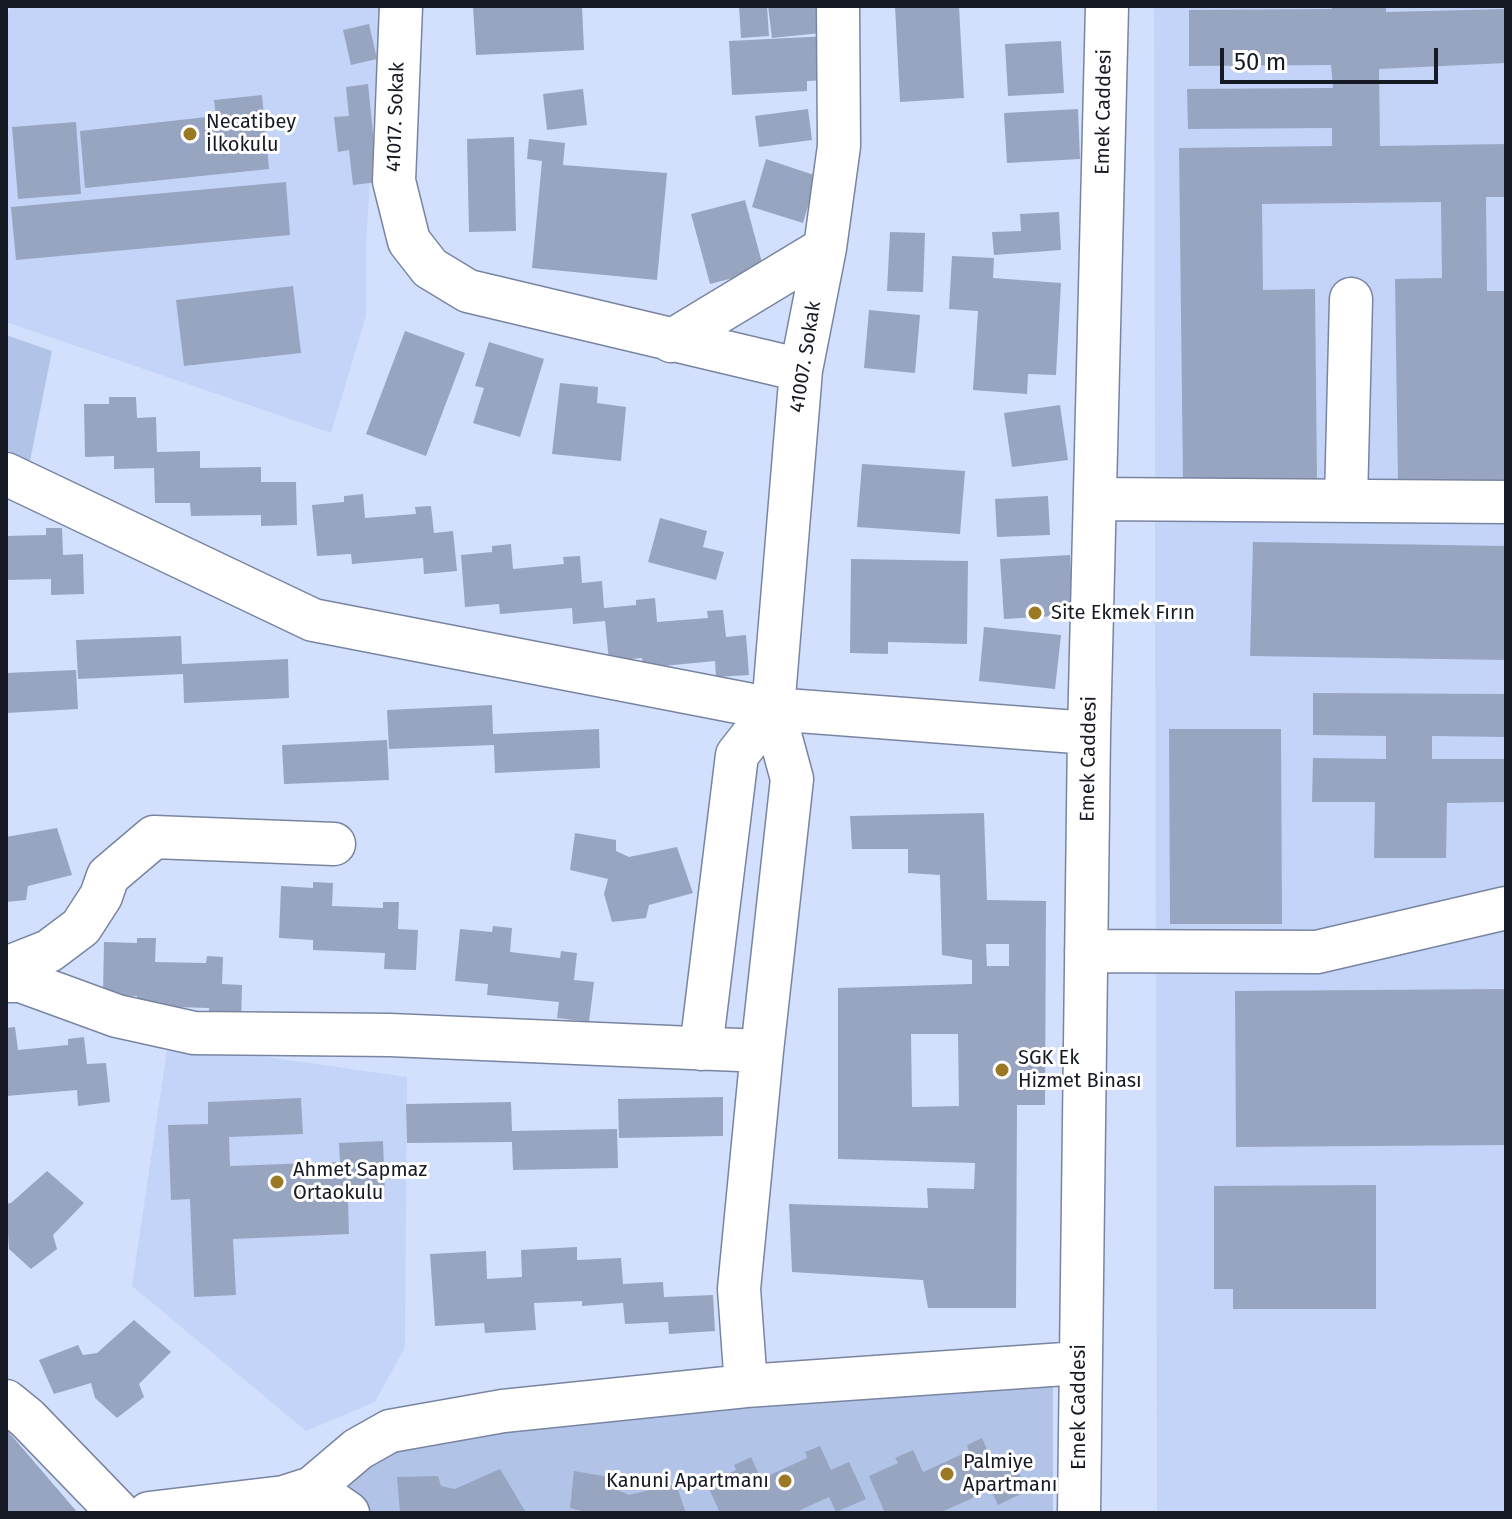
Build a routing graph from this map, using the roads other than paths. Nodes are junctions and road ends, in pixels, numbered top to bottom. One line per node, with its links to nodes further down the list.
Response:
1 (401, 6): 6 (street, 41017. Sokak)
2 (838, 6): 4 (street, 41007. Sokak)
3 (1107, 6): 9 (street, Emek Caddesi)
4 (825, 248): 6 (street); 7 (street, 41007. Sokak)
5 (1351, 299): 10 (street)
6 (671, 341): 7 (street)
7 (801, 370): 12 (street, 41007. Sokak)
8 (6, 474): 12 (street)
9 (1095, 499): 10 (street); 13 (street, Emek Caddesi)
10 (1346, 501): 11 (street)
11 (1506, 502)
12 (773, 709): 13 (street); 19 (street); 20 (street)
13 (1089, 733): 16 (street, Emek Caddesi)
14 (334, 844): 17 (street)
15 (1506, 908): 16 (street)
16 (1086, 951): 21 (street, Emek Caddesi)
17 (6, 968)
18 (6, 981): 19 (street)
19 (701, 1049): 20 (street)
20 (762, 1051): 22 (street)
21 (1079, 1363): 22 (street); 28 (street, Emek Caddesi)
22 (746, 1386): 24 (street)
23 (6, 1401): 25 (street)
24 (312, 1488): 26 (street); 27 (street)
25 (119, 1513)
26 (149, 1513)
27 (348, 1513)
28 (1079, 1513)

